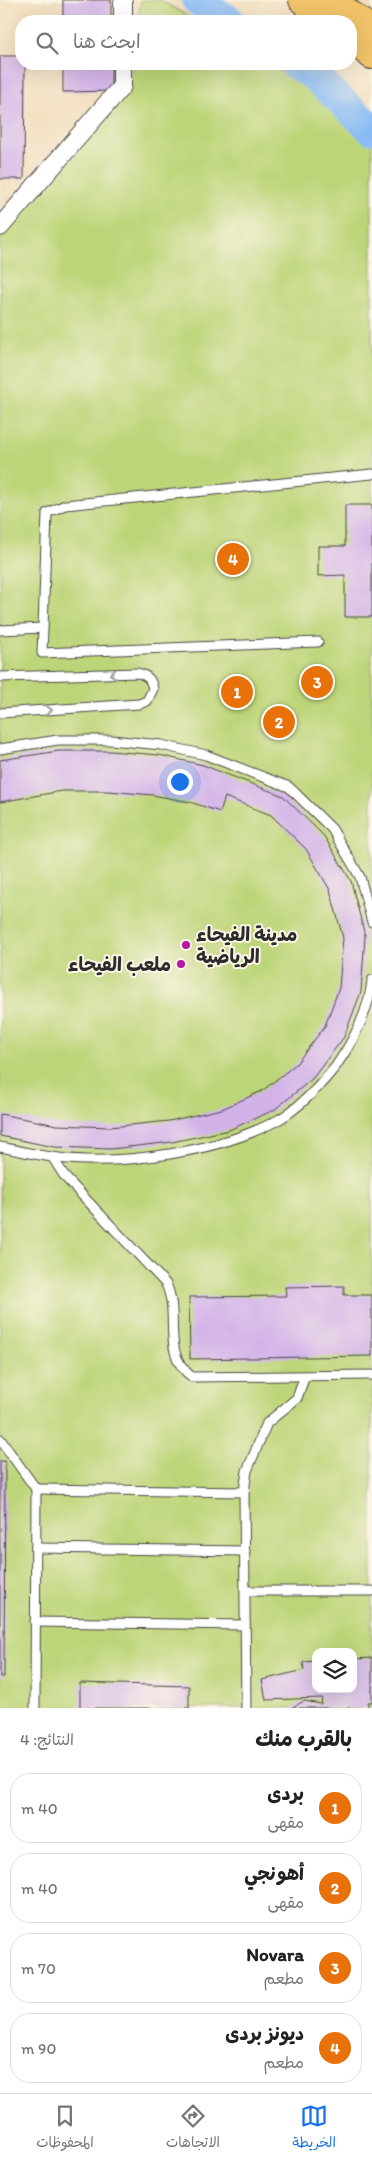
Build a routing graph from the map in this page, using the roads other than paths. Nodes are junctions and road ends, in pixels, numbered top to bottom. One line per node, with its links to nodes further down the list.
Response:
1 (303, 0): 5 (main road)
2 (331, 0): 6 (main road)
3 (123, 2): 4 (street)
4 (123, 15)
5 (322, 15)
6 (350, 15)
7 (357, 20): 8 (main road)
8 (372, 32)
9 (357, 43): 10 (main road)
10 (372, 55)
11 (122, 70): 12 (street)
12 (0, 227)
13 (372, 474): 14 (lane)
14 (43, 628): 15 (lane); 16 (lane)
15 (0, 630)
16 (318, 642)
17 (0, 677): 18 (lane, one-way to 17)
18 (0, 713)
19 (0, 749): 20 (lane)
20 (372, 922)
21 (372, 980): 23 (lane)
22 (0, 1147): 23 (lane)
23 (53, 1158): 25 (lane)
24 (372, 1375): 25 (lane)
25 (305, 1376): 28 (lane)
26 (0, 1439): 27 (lane)
27 (36, 1489): 28 (lane); 29 (lane)
28 (244, 1492): 30 (lane)
29 (36, 1548): 30 (lane); 33 (lane)
30 (245, 1551): 31 (lane)
31 (245, 1591): 32 (lane); 34 (lane)
32 (372, 1591)
33 (36, 1622): 34 (lane); 35 (lane)
34 (245, 1625): 36 (lane)
35 (35, 1708)
36 (246, 1708)

